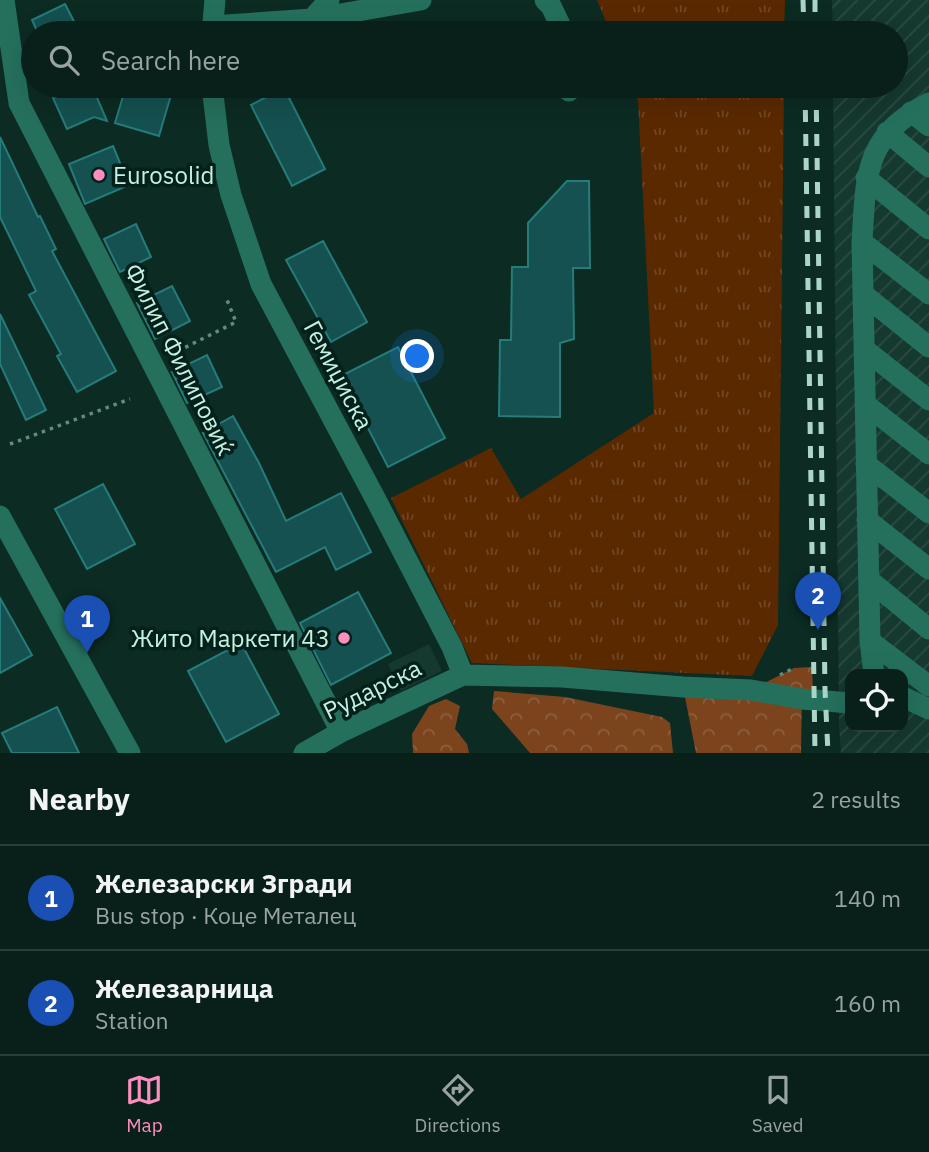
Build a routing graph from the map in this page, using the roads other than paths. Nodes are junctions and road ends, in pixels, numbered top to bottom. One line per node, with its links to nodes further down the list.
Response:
1 (4, 0): 40 (street, Филип Филиповиќ)
2 (215, 0): 7 (street)
3 (329, 0): 6 (street)
4 (421, 0): 6 (street)
5 (545, 0): 9 (street)
6 (312, 19): 8 (street)
7 (213, 21)
8 (294, 21)
9 (558, 21)
10 (213, 98): 34 (street, Гемиџиска)
11 (920, 108): 12 (street); 13 (street)
12 (929, 126)
13 (887, 132): 14 (street); 15 (street)
14 (929, 167)
15 (866, 178): 16 (street); 17 (street)
16 (929, 229)
17 (862, 242): 18 (street); 19 (street)
18 (863, 294): 20 (street); 21 (street)
19 (929, 294)
20 (929, 347)
21 (864, 349): 22 (street); 23 (street)
22 (929, 400)
23 (865, 404): 24 (street); 25 (street)
24 (929, 454)
25 (866, 464): 26 (street); 28 (street)
26 (929, 513)
27 (0, 516): 41 (street)
28 (867, 520): 29 (street); 30 (street)
29 (929, 569)
30 (869, 580): 31 (street); 32 (street)
31 (929, 629)
32 (870, 641): 33 (street); 35 (street)
33 (873, 669)
34 (463, 675): 37 (street); 40 (street, Рударска)
35 (929, 686)
36 (908, 700): 39 (street)
37 (845, 703)
38 (908, 708): 39 (street)
39 (929, 710)
40 (341, 732): 42 (street, Рударска)
41 (130, 753)
42 (304, 753)

